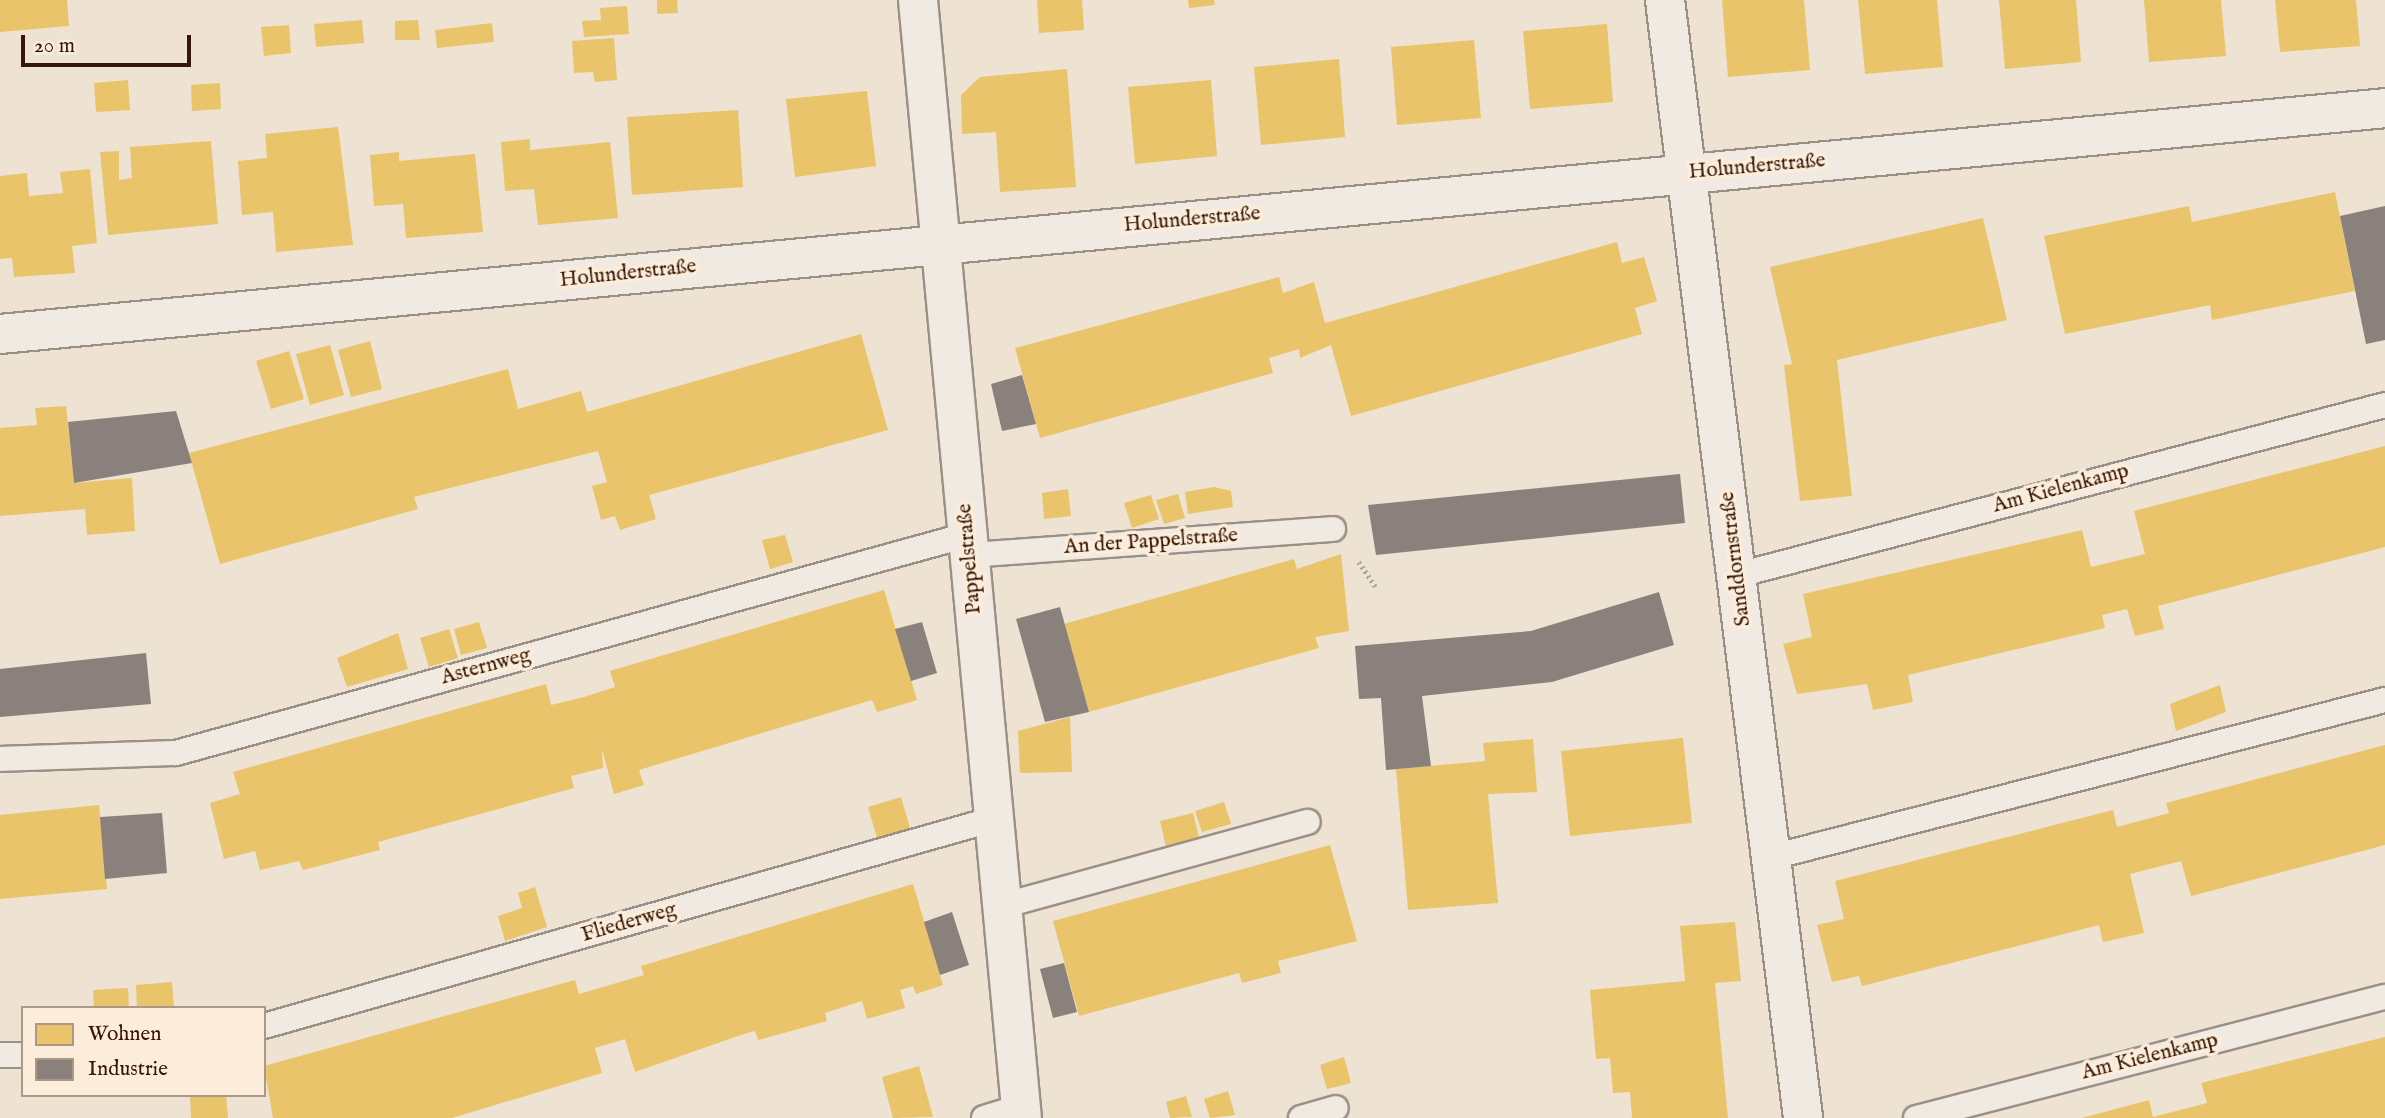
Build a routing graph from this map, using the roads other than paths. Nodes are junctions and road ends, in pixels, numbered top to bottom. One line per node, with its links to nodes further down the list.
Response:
1 (918, 0): 5 (street, Pappelstraße)
2 (1665, 0): 4 (street, Sanddornstraße)
3 (2385, 108): 4 (street, Holunderstraße)
4 (1690, 173): 5 (street, Holunderstraße); 10 (street, Sanddornstraße)
5 (941, 243): 6 (street, Holunderstraße); 9 (street, Pappelstraße)
6 (0, 334)
7 (2385, 405): 10 (lane, Am Kielenkamp)
8 (1332, 529): 9 (lane, An der Pappelstraße)
9 (969, 545): 12 (lane, Asternweg); 13 (street, Pappelstraße)
10 (1738, 575): 15 (street, Sanddornstraße)
11 (2385, 700): 15 (lane)
12 (0, 759)
13 (994, 819): 16 (street, Pappelstraße); 18 (lane, Fliederweg)
14 (1308, 822): 16 (lane)
15 (1772, 857): 25 (street, Sanddornstraße)
16 (1002, 906): 22 (street, Pappelstraße)
17 (2385, 997): 26 (lane, Am Kielenkamp)
18 (266, 1026)
19 (0, 1055): 20 (lane)
20 (21, 1055)
21 (1336, 1108): 24 (lane)
22 (1021, 1113): 23 (lane)
23 (984, 1118)
24 (1301, 1118)
25 (1803, 1118)
26 (1916, 1118)

